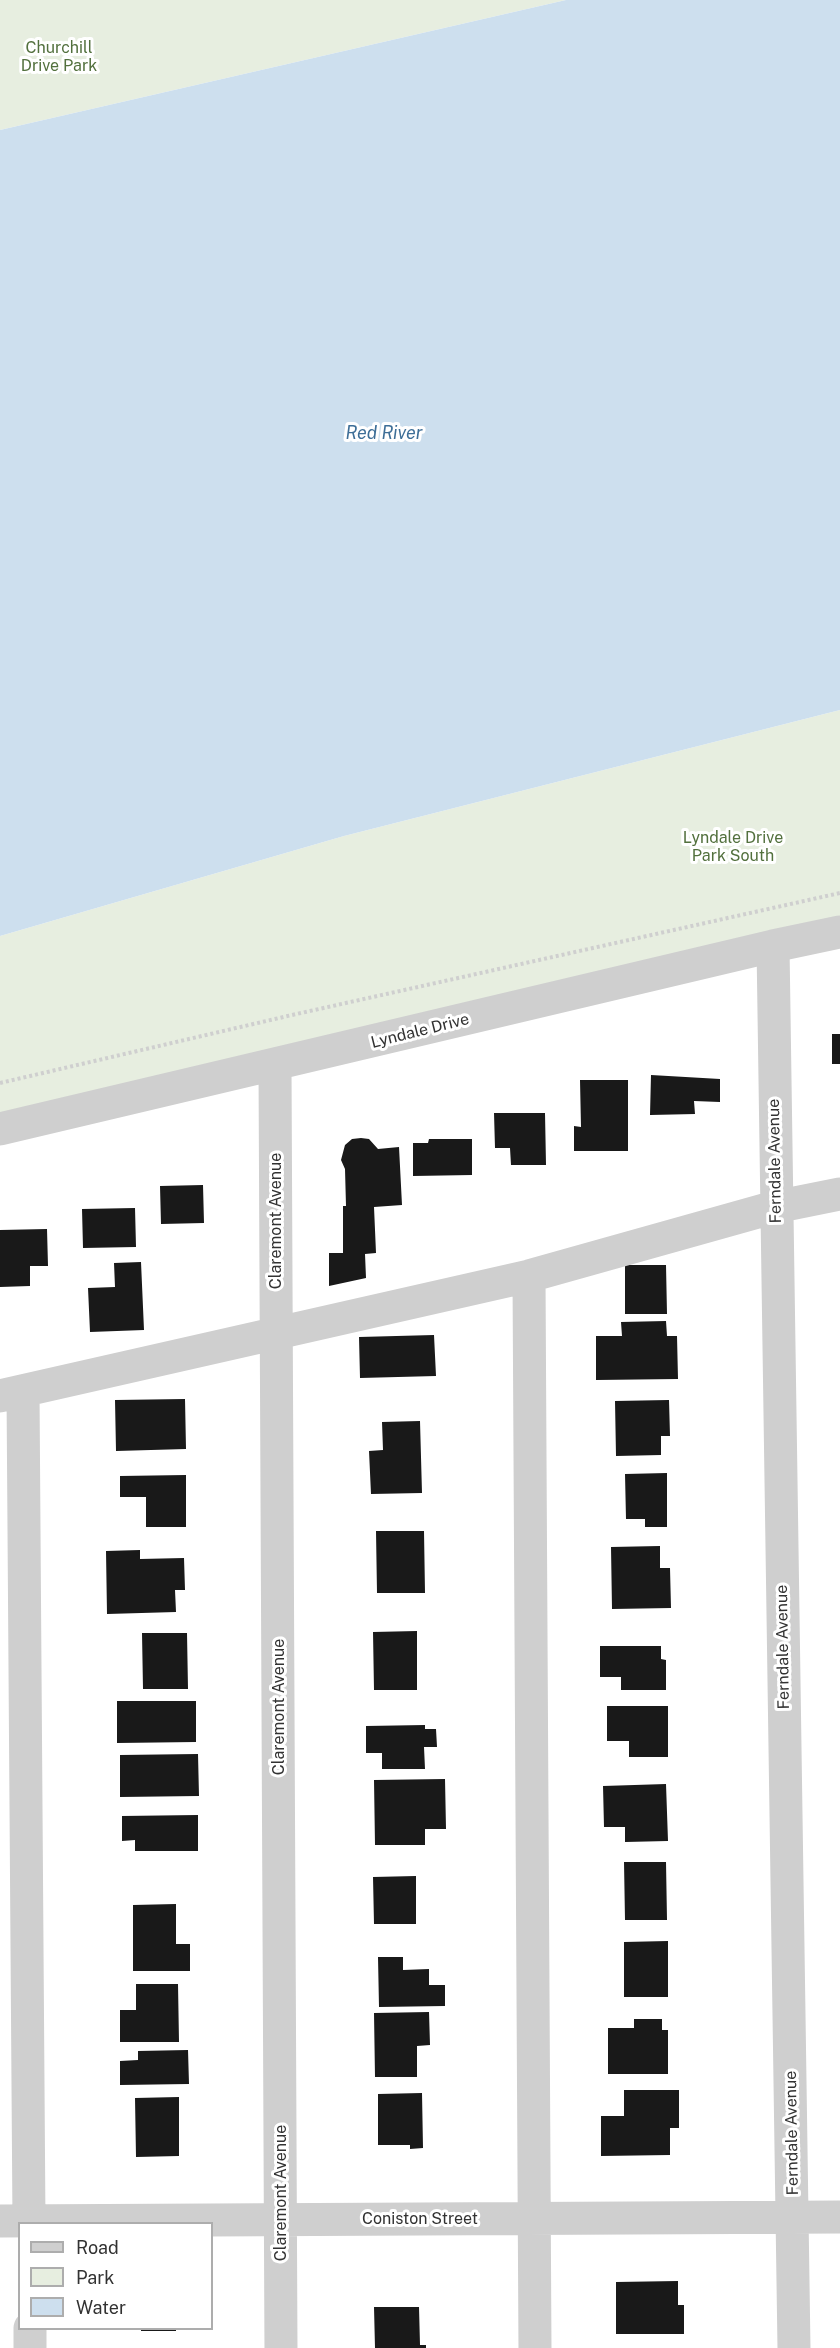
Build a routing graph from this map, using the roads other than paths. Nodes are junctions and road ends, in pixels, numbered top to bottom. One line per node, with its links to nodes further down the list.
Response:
1 (840, 932): 2 (street, Lyndale Drive)
2 (773, 946): 3 (street, Lyndale Drive); 6 (street, Ferndale Avenue)
3 (275, 1066): 4 (street, Lyndale Drive); 8 (street, Claremont Avenue)
4 (0, 1129)
5 (840, 1194): 6 (street)
6 (776, 1207): 7 (street); 10 (street, Ferndale Avenue)
7 (529, 1276): 8 (street); 12 (street)
8 (277, 1334): 9 (street); 13 (street, Claremont Avenue)
9 (12, 1394): 14 (street)
10 (793, 2217): 11 (street, Coniston Street); 12 (street, Coniston Street); 19 (street, Ferndale Avenue)
11 (840, 2217)
12 (535, 2218): 13 (street, Coniston Street); 18 (street)
13 (281, 2220): 14 (street, Coniston Street); 17 (street, Claremont Avenue)
14 (20, 2222)
15 (30, 2330): 16 (street)
16 (30, 2348)
17 (281, 2348)
18 (535, 2348)
19 (794, 2348)

